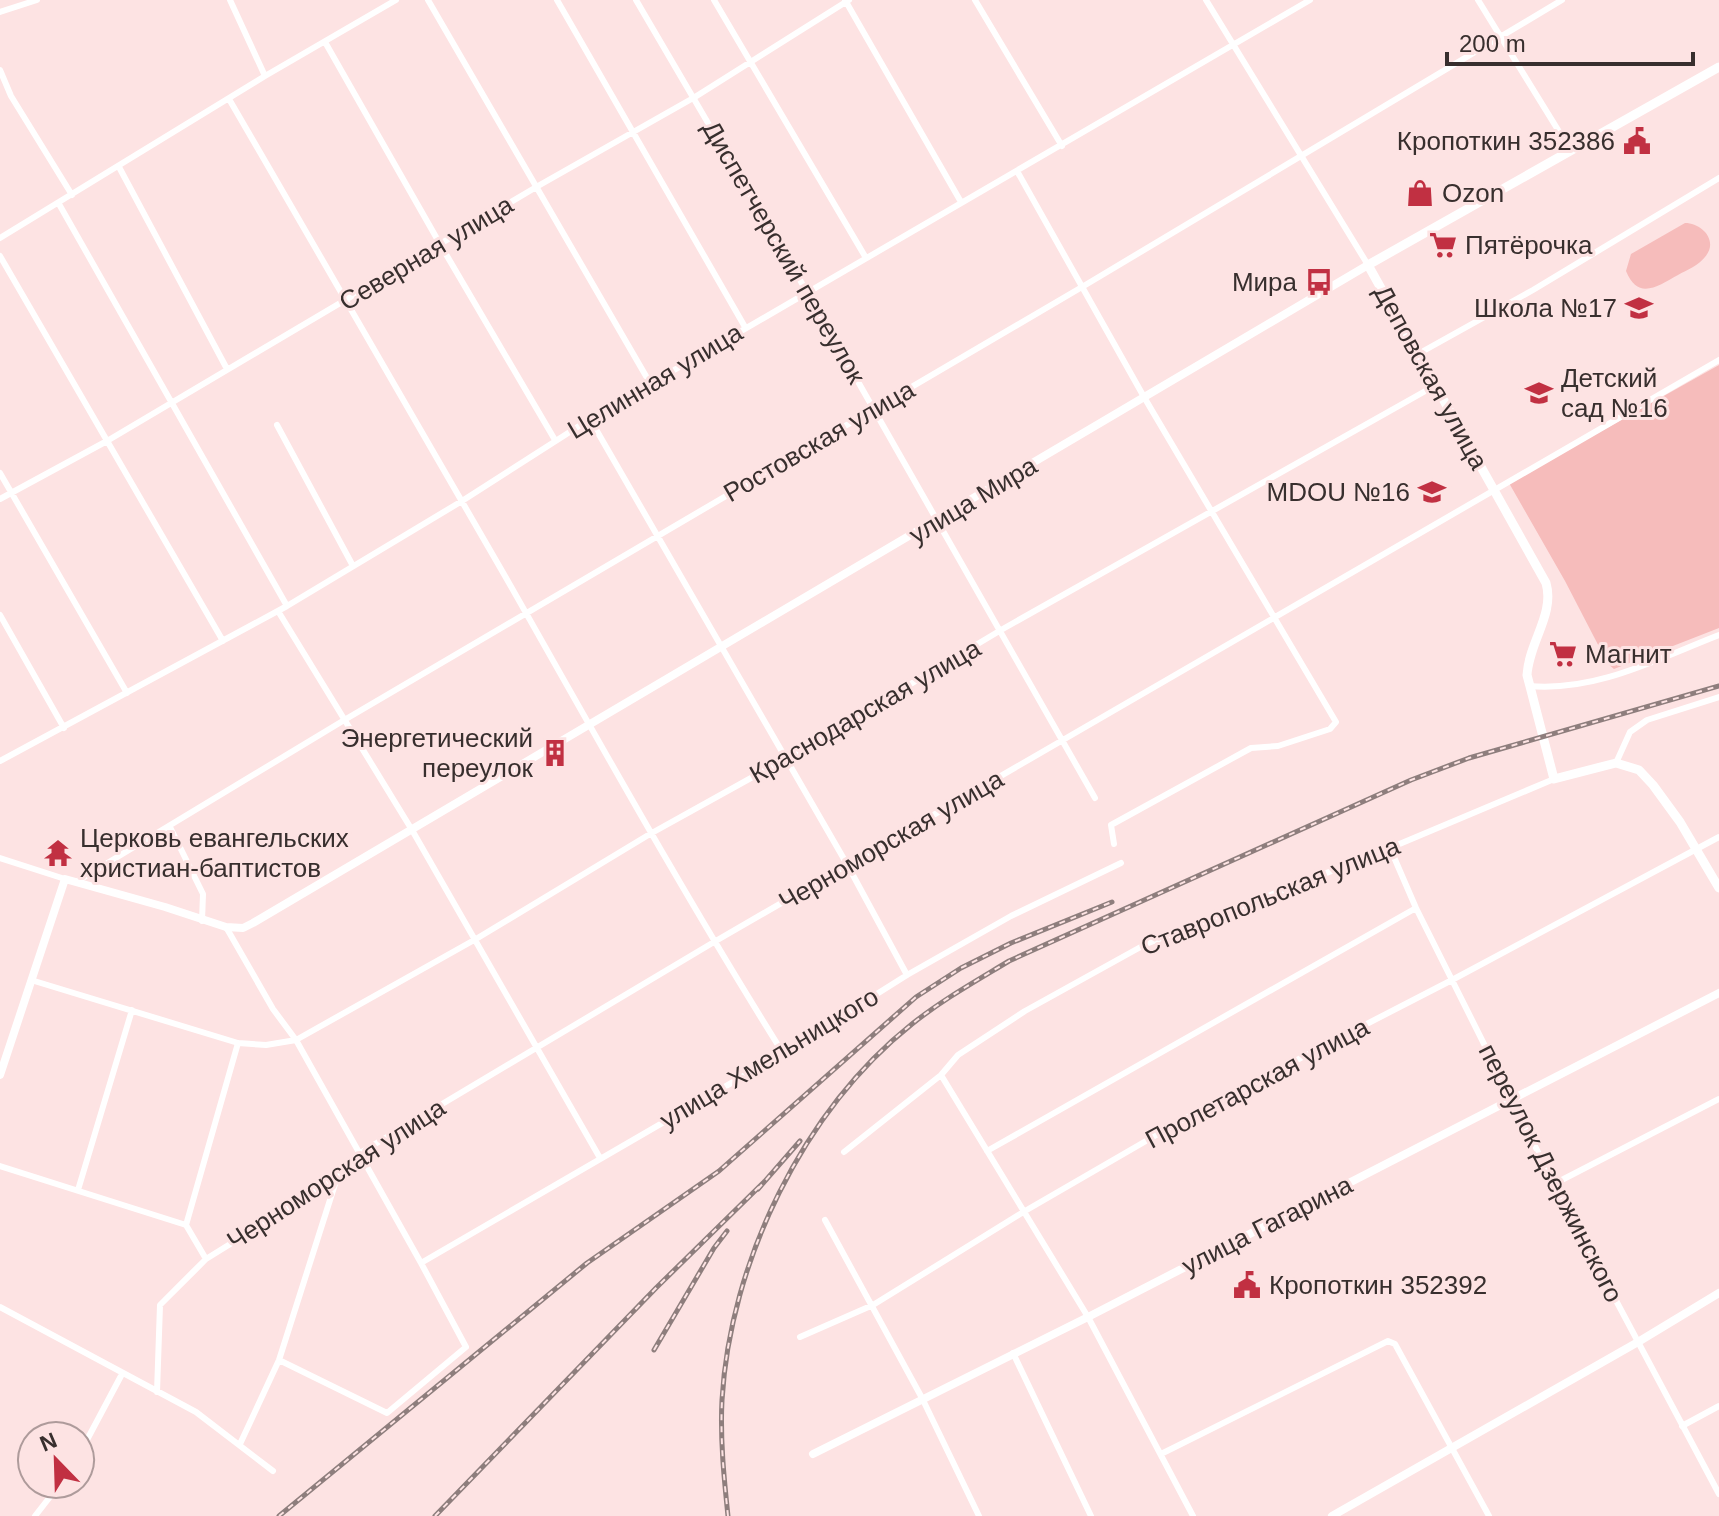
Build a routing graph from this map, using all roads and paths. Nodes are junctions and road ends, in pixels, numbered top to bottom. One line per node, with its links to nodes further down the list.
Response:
1 (37, 0): 14 (street)
2 (230, 0): 21 (street)
3 (396, 0): 16 (street)
4 (428, 0): 31 (street)
5 (557, 0): 24 (street)
6 (636, 0): 22 (street, Диспетчерский переулок)
7 (714, 0): 18 (street)
8 (975, 0): 25 (street)
9 (1206, 0): 17 (street, Деповская улица)
10 (1310, 0): 17 (street, Целинная улица)
11 (1478, 0): 15 (street)
12 (1562, 0): 15 (street, Ростовская улица)
13 (847, 1): 18 (street, Северная улица); 33 (street)
14 (0, 12)
15 (1499, 36): 26 (street); 27 (street, Ростовская улица)
16 (325, 42): 21 (street); 36 (street)
17 (1233, 46): 25 (street, Целинная улица); 27 (street, Деповская улица)
18 (751, 61): 22 (street, Северная улица); 38 (street)
19 (1719, 67): 26 (main road, улица Мира)
20 (0, 70): 32 (street)
21 (265, 76): 23 (street)
22 (695, 97): 24 (street, Северная улица); 41 (street, Диспетчерский переулок)
23 (229, 99): 28 (street); 42 (street)
24 (633, 133): 31 (street, Северная улица); 43 (street)
25 (1062, 146): 29 (street, Целинная улица)
26 (1571, 151): 39 (main road, улица Мира)
27 (1301, 155): 39 (street, Деповская улица); 40 (street, Ростовская улица)
28 (119, 167): 32 (street); 46 (street)
29 (1017, 171): 33 (street, Целинная улица); 40 (street)
30 (1719, 178): 44 (street)
31 (538, 186): 36 (street, Северная улица); 47 (street)
32 (72, 195): 34 (street)
33 (961, 202): 38 (street, Целинная улица)
34 (59, 204): 35 (street); 50 (street)
35 (0, 238)
36 (440, 244): 42 (street, Северная улица); 54 (street)
37 (0, 256): 55 (street)
38 (866, 258): 41 (street, Целинная улица)
39 (1368, 265): 44 (main road, Деповская улица); 49 (street, улица Мира)
40 (1082, 287): 49 (street); 51 (street, Ростовская улица)
41 (807, 292): 43 (street, Целинная улица); 51 (street, Диспетчерский переулок)
42 (345, 301): 46 (street, Северная улица); 60 (street)
43 (745, 327): 47 (street, Целинная улица)
44 (1418, 354): 48 (main road, Деповская улица)
45 (1719, 360): 57 (street, Черноморская улица)
46 (227, 369): 50 (street, Северная улица)
47 (650, 383): 52 (street, Целинная улица)
48 (1436, 385): 57 (main road, Деповская улица); 61 (street, Краснодарская улица)
49 (1144, 397): 61 (street); 62 (street, улица Мира)
50 (170, 402): 55 (street, Северная улица); 65 (street)
51 (874, 409): 62 (street, Диспетчерский переулок); 63 (street, Ростовская улица)
52 (590, 419): 54 (street, Целинная улица); 63 (street)
53 (277, 425): 64 (street)
54 (555, 440): 60 (street, Целинная улица)
55 (107, 441): 58 (street, Северная улица); 72 (street)
56 (0, 473): 58 (street)
57 (1494, 488): 69 (street, Черноморская улица); 74 (main road, Деповская улица)
58 (11, 492): 59 (street, Северная улица); 75 (street)
59 (0, 499)
60 (462, 501): 64 (street, Целинная улица); 67 (street)
61 (1210, 510): 69 (street); 70 (street, Краснодарская улица)
62 (936, 523): 70 (street, Диспетчерский переулок); 73 (street, улица Мира)
63 (657, 536): 67 (street, Ростовская улица); 73 (street)
64 (353, 566): 65 (street, Целинная улица)
65 (287, 606): 66 (street, Целинная улица)
66 (278, 611): 72 (street, Целинная улица); 77 (street)
67 (527, 614): 77 (street, Ростовская улица); 78 (street)
68 (0, 615): 79 (street)
69 (1273, 619): 80 (street, Черноморская улица); 90 (street)
70 (1001, 630): 80 (street, Диспетчерский переулок); 81 (street, Краснодарская улица)
71 (1719, 635): 74 (street)
72 (223, 641): 75 (street, Целинная улица)
73 (720, 647): 78 (street, улица Мира); 81 (street)
74 (1529, 686): 84 (main road, Деповская улица)
75 (127, 693): 79 (street, Целинная улица)
76 (1719, 697): 83 (street)
77 (346, 719): 86 (street, Ростовская улица); 87 (street)
78 (589, 724): 87 (street, улица Мира); 88 (street)
79 (64, 728): 82 (street, Целинная улица)
80 (1064, 740): 85 (street, Диспетчерский переулок); 95 (street, Черноморская улица)
81 (787, 758): 88 (street, Краснодарская улица); 95 (street)
82 (0, 761)
83 (1616, 763): 84 (main road, Ставропольская улица); 92 (main road)
84 (1554, 779): 91 (street, Ставропольская улица)
85 (1095, 798)
86 (170, 827): 97 (street, Ростовская улица); 100 (street)
87 (412, 830): 101 (street, улица Мира); 102 (street)
88 (650, 834): 102 (street, Краснодарская улица); 103 (street)
89 (1719, 837): 92 (street, Пролетарская улица)
90 (1114, 844)
91 (1390, 848): 99 (street, переулок Дзержинского); 114 (street, Ставропольская улица)
92 (1696, 848): 98 (main road); 106 (street, Пролетарская улица)
93 (0, 858): 96 (street)
94 (1121, 863): 104 (street, улица Хмельницкого)
95 (848, 866): 103 (street, Черноморская улица); 104 (street)
96 (65, 879): 97 (street); 105 (street)
97 (76, 882): 100 (street)
98 (1719, 888)
99 (1416, 908): 106 (street, переулок Дзержинского); 117 (street)
100 (202, 921): 101 (street)
101 (226, 927): 109 (street)
102 (476, 939): 109 (street, Краснодарская улица); 111 (street)
103 (714, 942): 111 (street, Черноморская улица); 112 (street)
104 (907, 975): 112 (street, улица Хмельницкого)
105 (31, 980): 108 (street); 113 (street)
106 (1452, 980): 115 (street, переулок Дзержинского); 125 (street, Пролетарская улица)
107 (1719, 993): 115 (street, улица Гагарина)
108 (132, 1010): 110 (street); 124 (street)
109 (296, 1040): 110 (street); 119 (street)
110 (238, 1043): 127 (street)
111 (538, 1047): 119 (street, Черноморская улица); 120 (street)
112 (783, 1053): 120 (street, улица Хмельницкого)
113 (0, 1075)
114 (941, 1075): 117 (street); 118 (street, Ставропольская улица)
115 (1512, 1099): 123 (street, переулок Дзержинского); 133 (street, улица Гагарина)
116 (1719, 1099): 123 (street)
117 (987, 1151): 125 (street)
118 (844, 1152)
119 (360, 1153): 122 (street, Черноморская улица); 129 (street)
120 (600, 1158): 129 (street, улица Хмельницкого)
121 (0, 1166): 124 (street)
122 (337, 1178): 128 (street, Черноморская улица); 137 (street)
123 (1554, 1184): 135 (street, переулок Дзержинского)
124 (78, 1190): 127 (street)
125 (1025, 1211): 131 (street, Пролетарская улица); 133 (street)
126 (825, 1220): 131 (street)
127 (186, 1225): 128 (street)
128 (206, 1259): 139 (street, Черноморская улица)
129 (421, 1263): 137 (street)
130 (1719, 1293): 135 (street)
131 (873, 1305): 134 (street, Пролетарская улица); 140 (street)
132 (0, 1307): 138 (street)
133 (1088, 1317): 136 (street, улица Гагарина); 147 (street)
134 (800, 1337)
135 (1638, 1342): 143 (street, переулок Дзержинского); 145 (street)
136 (1013, 1353): 140 (street, улица Гагарина); 153 (street)
137 (279, 1360): 144 (street)
138 (122, 1374): 139 (street); 142 (street)
139 (157, 1392): 144 (street)
140 (922, 1398): 146 (street, улица Гагарина); 152 (street)
141 (1719, 1406): 143 (street)
142 (96, 1423)
143 (1682, 1426): 149 (street, переулок Дзержинского)
144 (240, 1444): 148 (street)
145 (1450, 1448): 147 (street); 155 (street); 156 (street)
146 (813, 1454)
147 (1161, 1454): 154 (street)
148 (273, 1471)
149 (1719, 1494)
150 (48, 1500): 151 (street)
151 (35, 1516)
152 (979, 1516)
153 (1091, 1516)
154 (1193, 1516)
155 (1332, 1516)
156 (1489, 1516)

